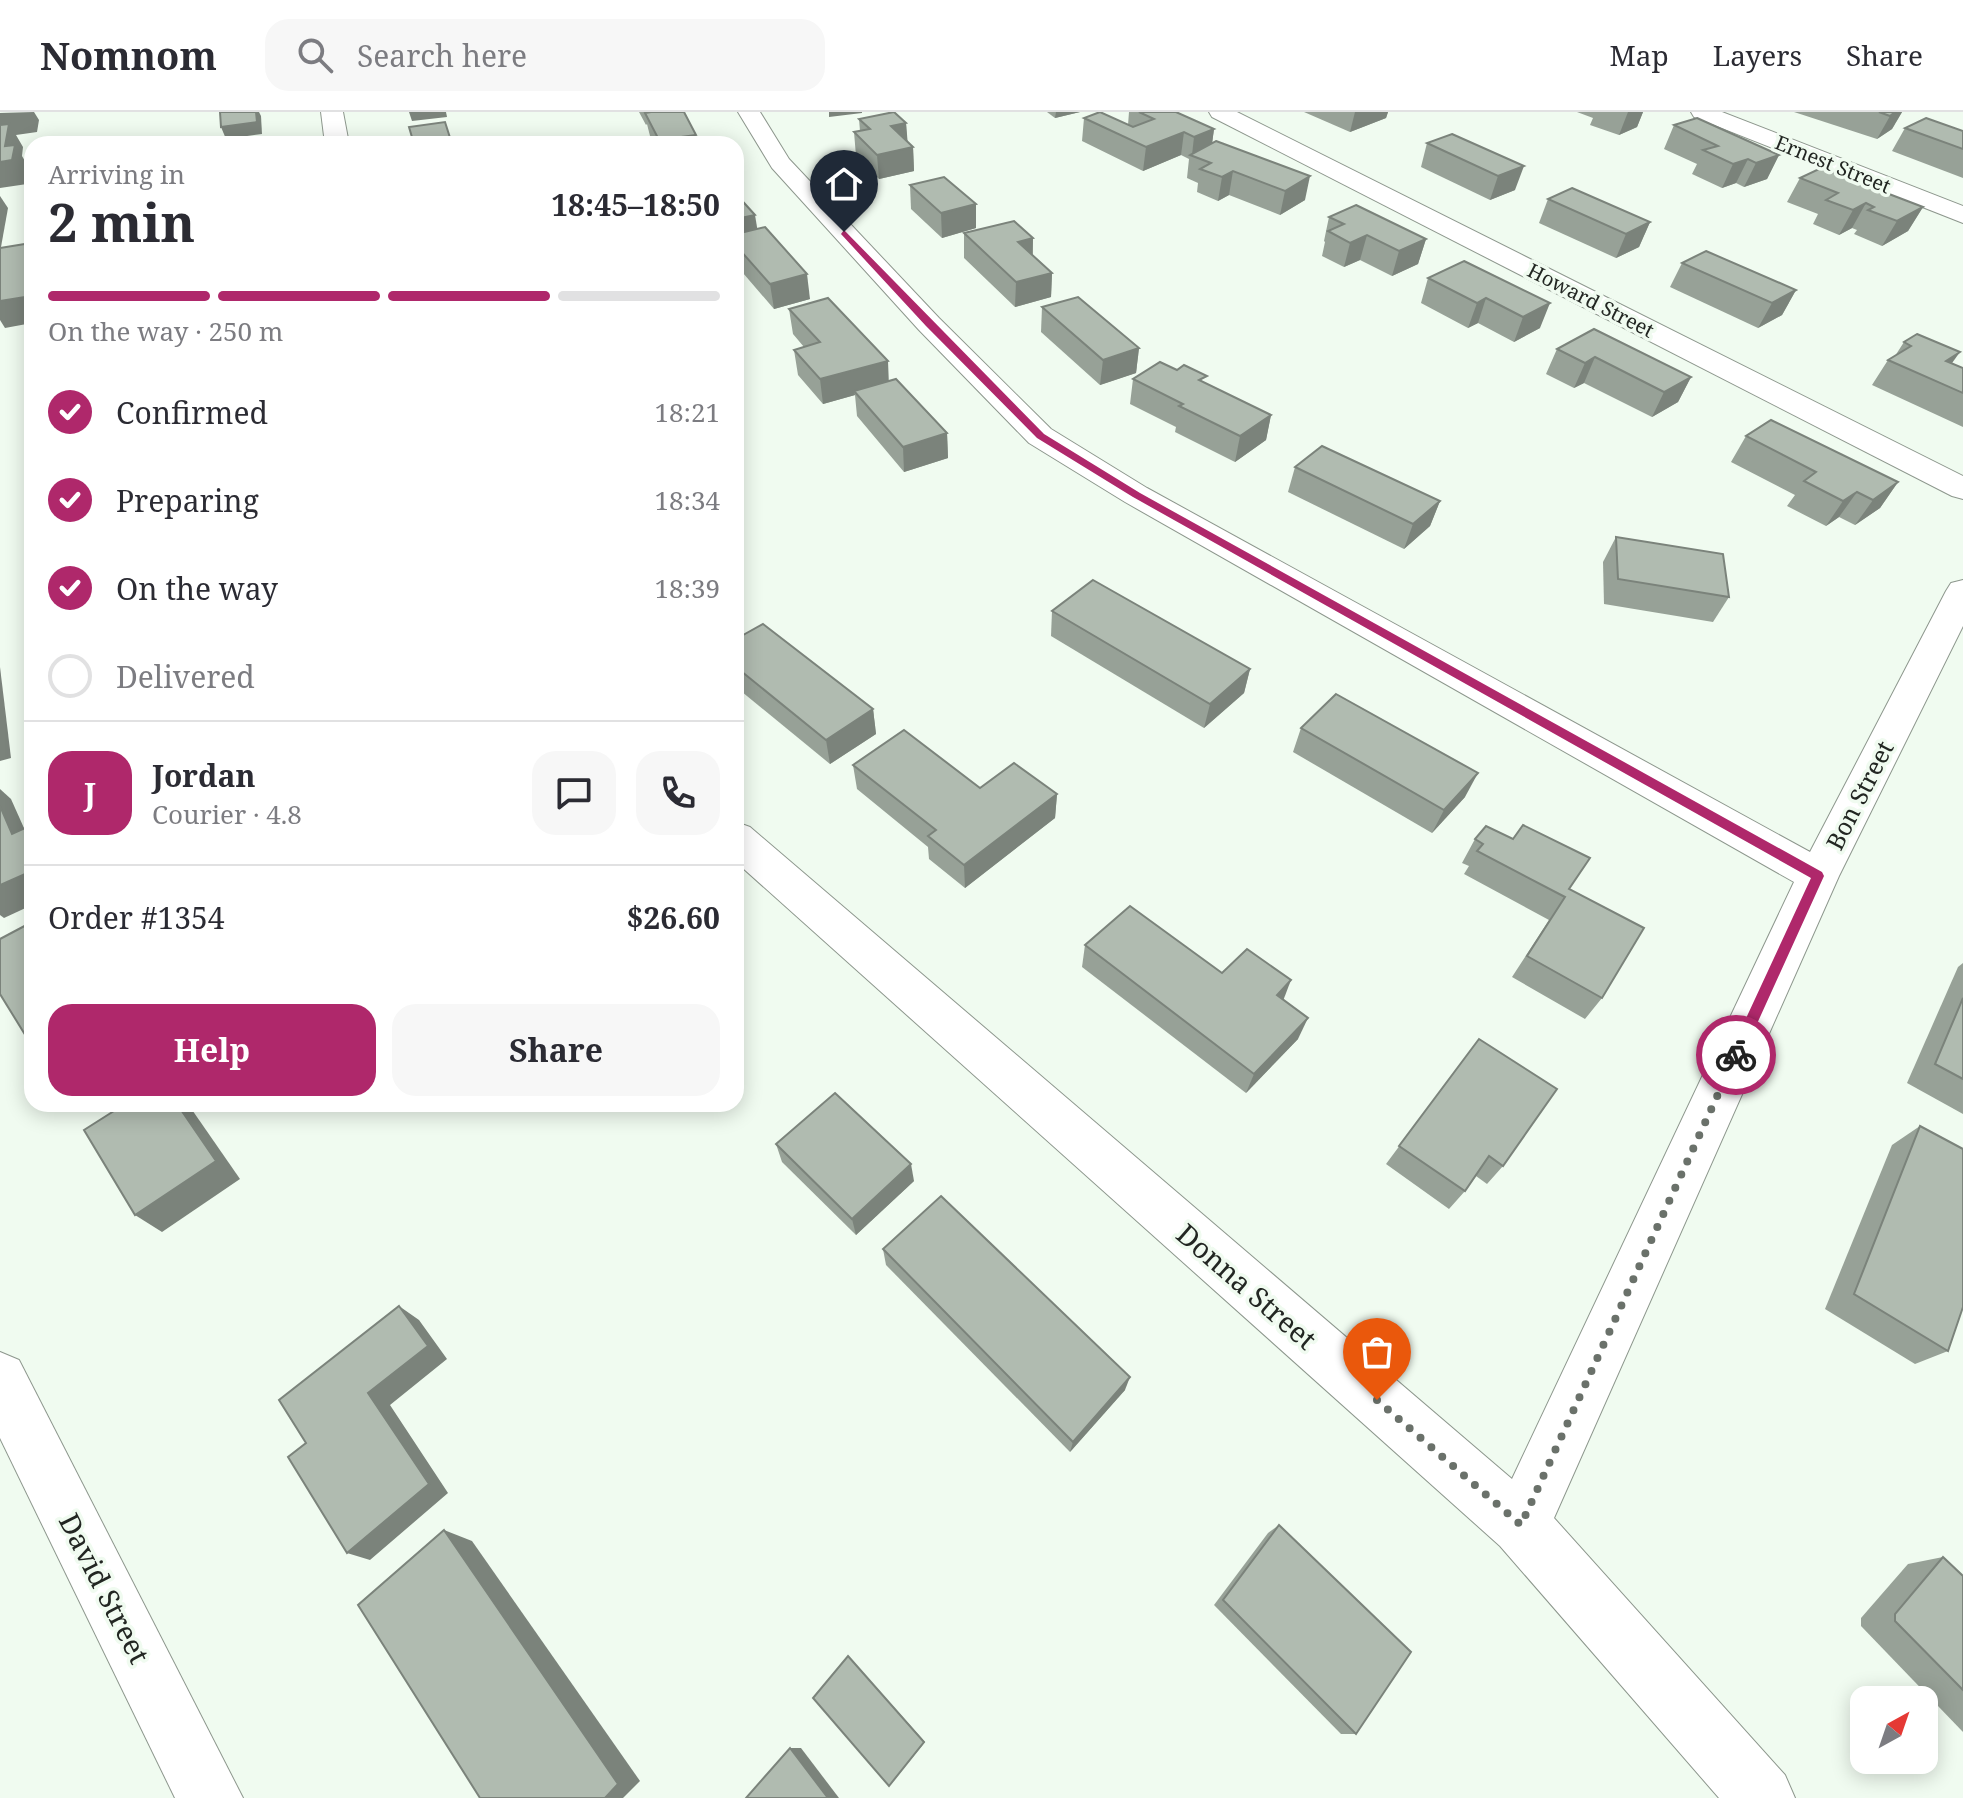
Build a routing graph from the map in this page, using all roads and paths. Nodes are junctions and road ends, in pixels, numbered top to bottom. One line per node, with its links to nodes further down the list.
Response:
1 (332, 112): 5 (street)
2 (749, 112): 10 (street)
3 (1220, 112): 7 (street, Howard Street)
4 (1702, 112): 6 (street, Ernest Street)
5 (336, 136)
6 (1963, 215)
7 (1963, 489)
8 (1963, 591): 10 (street, Bon Street)
9 (744, 845): 12 (street, Donna Street)
10 (1818, 876): 12 (street, Bon Street)
11 (0, 1379): 13 (street, David Street)
12 (1521, 1525): 14 (street, Donna Street)
13 (210, 1798)
14 (1762, 1798)

